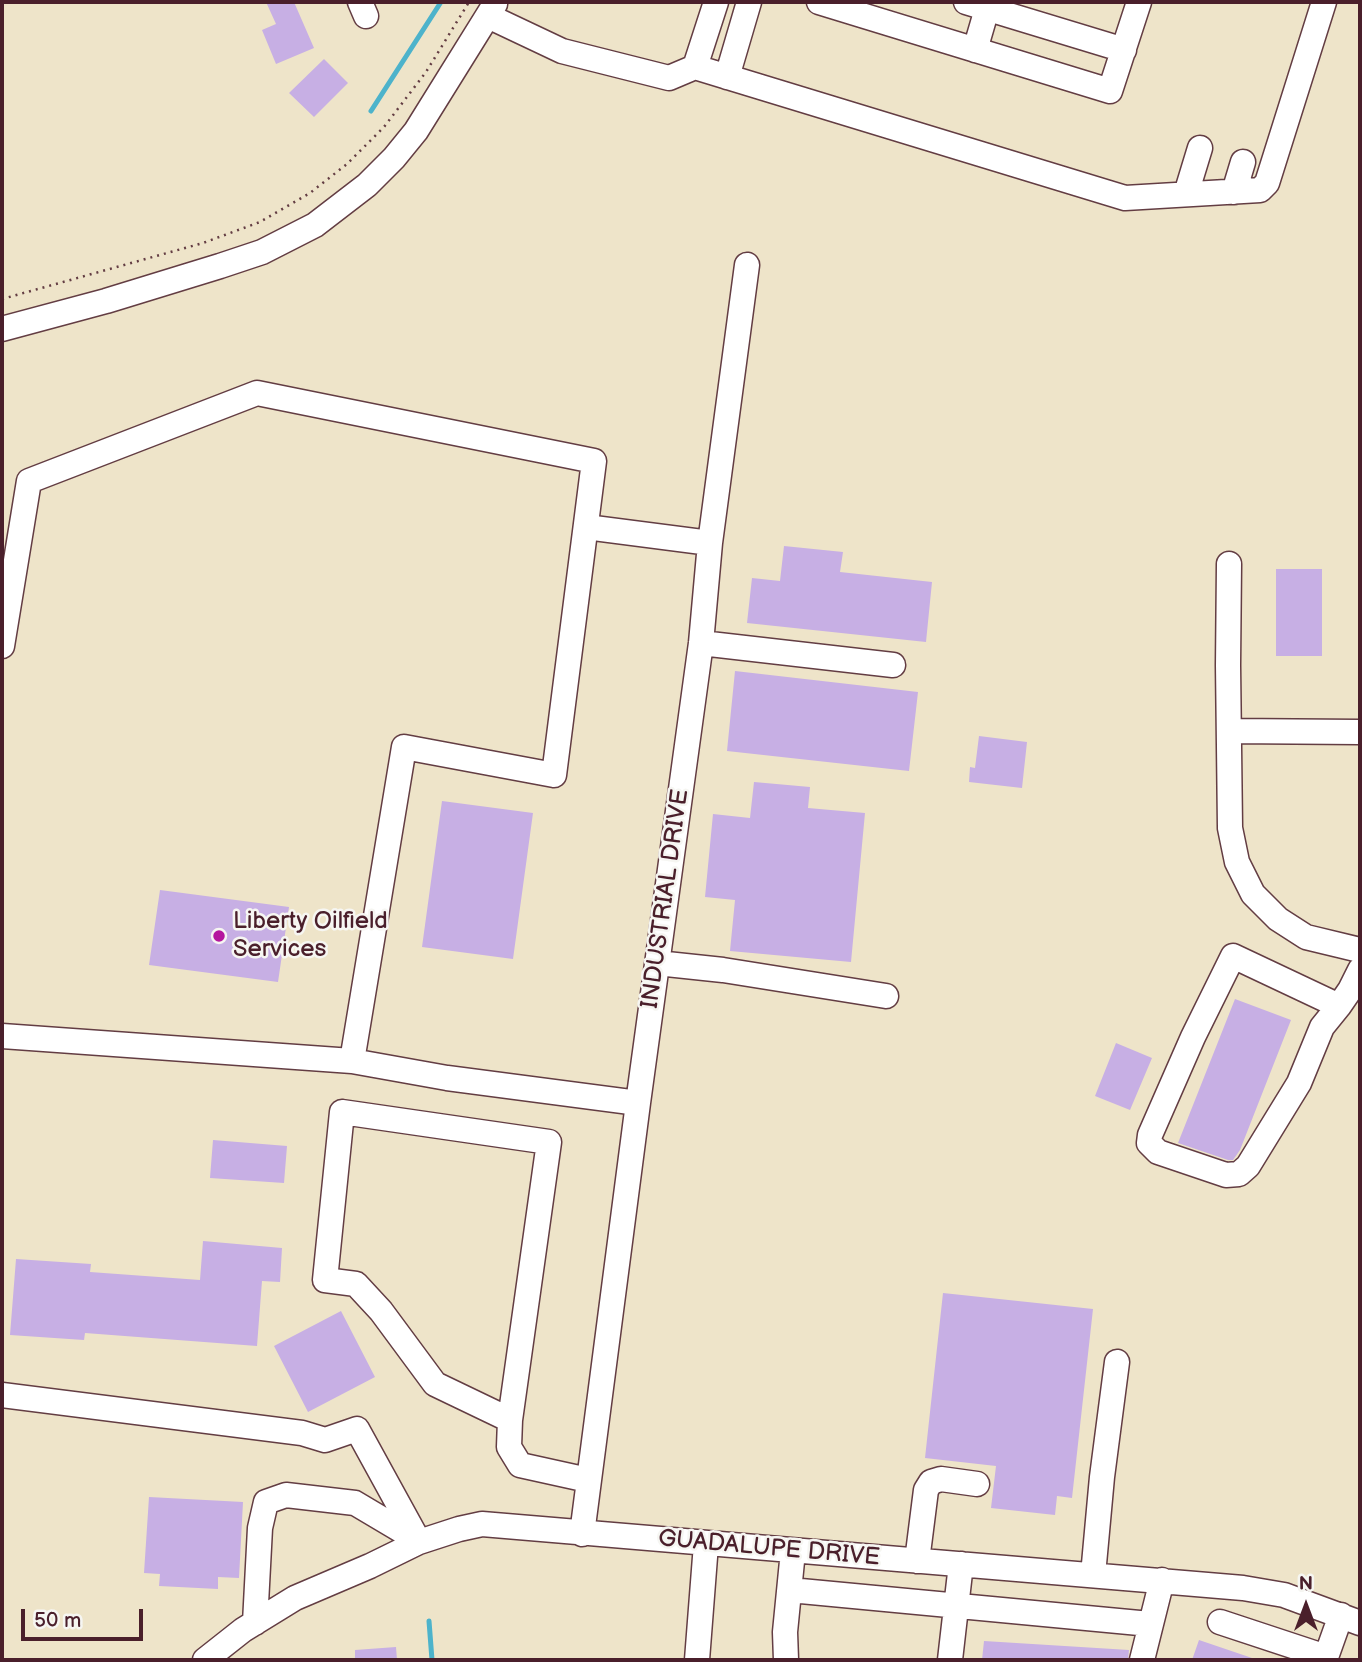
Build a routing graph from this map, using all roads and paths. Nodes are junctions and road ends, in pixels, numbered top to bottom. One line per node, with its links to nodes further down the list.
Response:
1 (716, 2): 11 (street)
2 (749, 2): 12 (street)
3 (819, 2): 9 (street)
4 (1139, 2): 10 (street)
5 (1324, 2): 15 (street)
6 (981, 4): 8 (street); 9 (street)
7 (485, 7): 11 (street); 18 (path); 19 (street)
8 (1039, 12): 10 (street)
9 (975, 50): 10 (street)
10 (1124, 50)
11 (695, 67): 12 (street)
12 (727, 77): 16 (street)
13 (1200, 148): 16 (street)
14 (1243, 162): 15 (street)
15 (1234, 192): 16 (street)
16 (1186, 194)
17 (747, 264): 21 (street, INDUSTRIAL DRIVE)
18 (2, 299)
19 (2, 329)
20 (586, 527): 21 (street); 24 (street); 34 (street)
21 (710, 543): 23 (street, INDUSTRIAL DRIVE)
22 (1229, 564): 26 (street)
23 (701, 643): 25 (street); 29 (street, INDUSTRIAL DRIVE)
24 (2, 646)
25 (893, 664)
26 (1229, 731): 27 (street); 28 (street)
27 (1360, 732)
28 (1360, 950)
29 (657, 963): 31 (street); 35 (street, INDUSTRIAL DRIVE)
30 (1360, 970): 32 (street)
31 (886, 996)
32 (1339, 1006): 32 (street)
33 (2, 1037): 34 (street)
34 (352, 1061): 35 (street)
35 (638, 1103): 39 (street, INDUSTRIAL DRIVE)
36 (1117, 1362): 47 (street)
37 (2, 1395): 42 (street)
38 (510, 1420): 38 (street); 39 (street)
39 (589, 1480): 41 (street, INDUSTRIAL DRIVE)
40 (977, 1484): 45 (street)
41 (582, 1534): 42 (street, GUADALUPE DRIVE); 43 (street, GUADALUPE DRIVE)
42 (419, 1542): 53 (street, GUADALUPE DRIVE); 53 (street)
43 (706, 1544): 44 (street, GUADALUPE DRIVE); 57 (street)
44 (793, 1550): 45 (street, GUADALUPE DRIVE); 49 (street)
45 (917, 1560): 46 (street, GUADALUPE DRIVE)
46 (961, 1564): 47 (street, GUADALUPE DRIVE); 50 (street)
47 (1093, 1575): 48 (street, GUADALUPE DRIVE)
48 (1162, 1580): 51 (street, GUADALUPE DRIVE); 54 (street)
49 (790, 1590): 50 (street); 58 (street)
50 (955, 1605): 54 (street); 59 (street)
51 (1351, 1619): 55 (street)
52 (1220, 1622): 55 (street)
53 (255, 1623): 56 (street, GUADALUPE DRIVE)
54 (1150, 1624): 60 (street)
55 (1325, 1659)
56 (205, 1660)
57 (697, 1660)
58 (786, 1660)
59 (950, 1660)
60 (1142, 1660)

